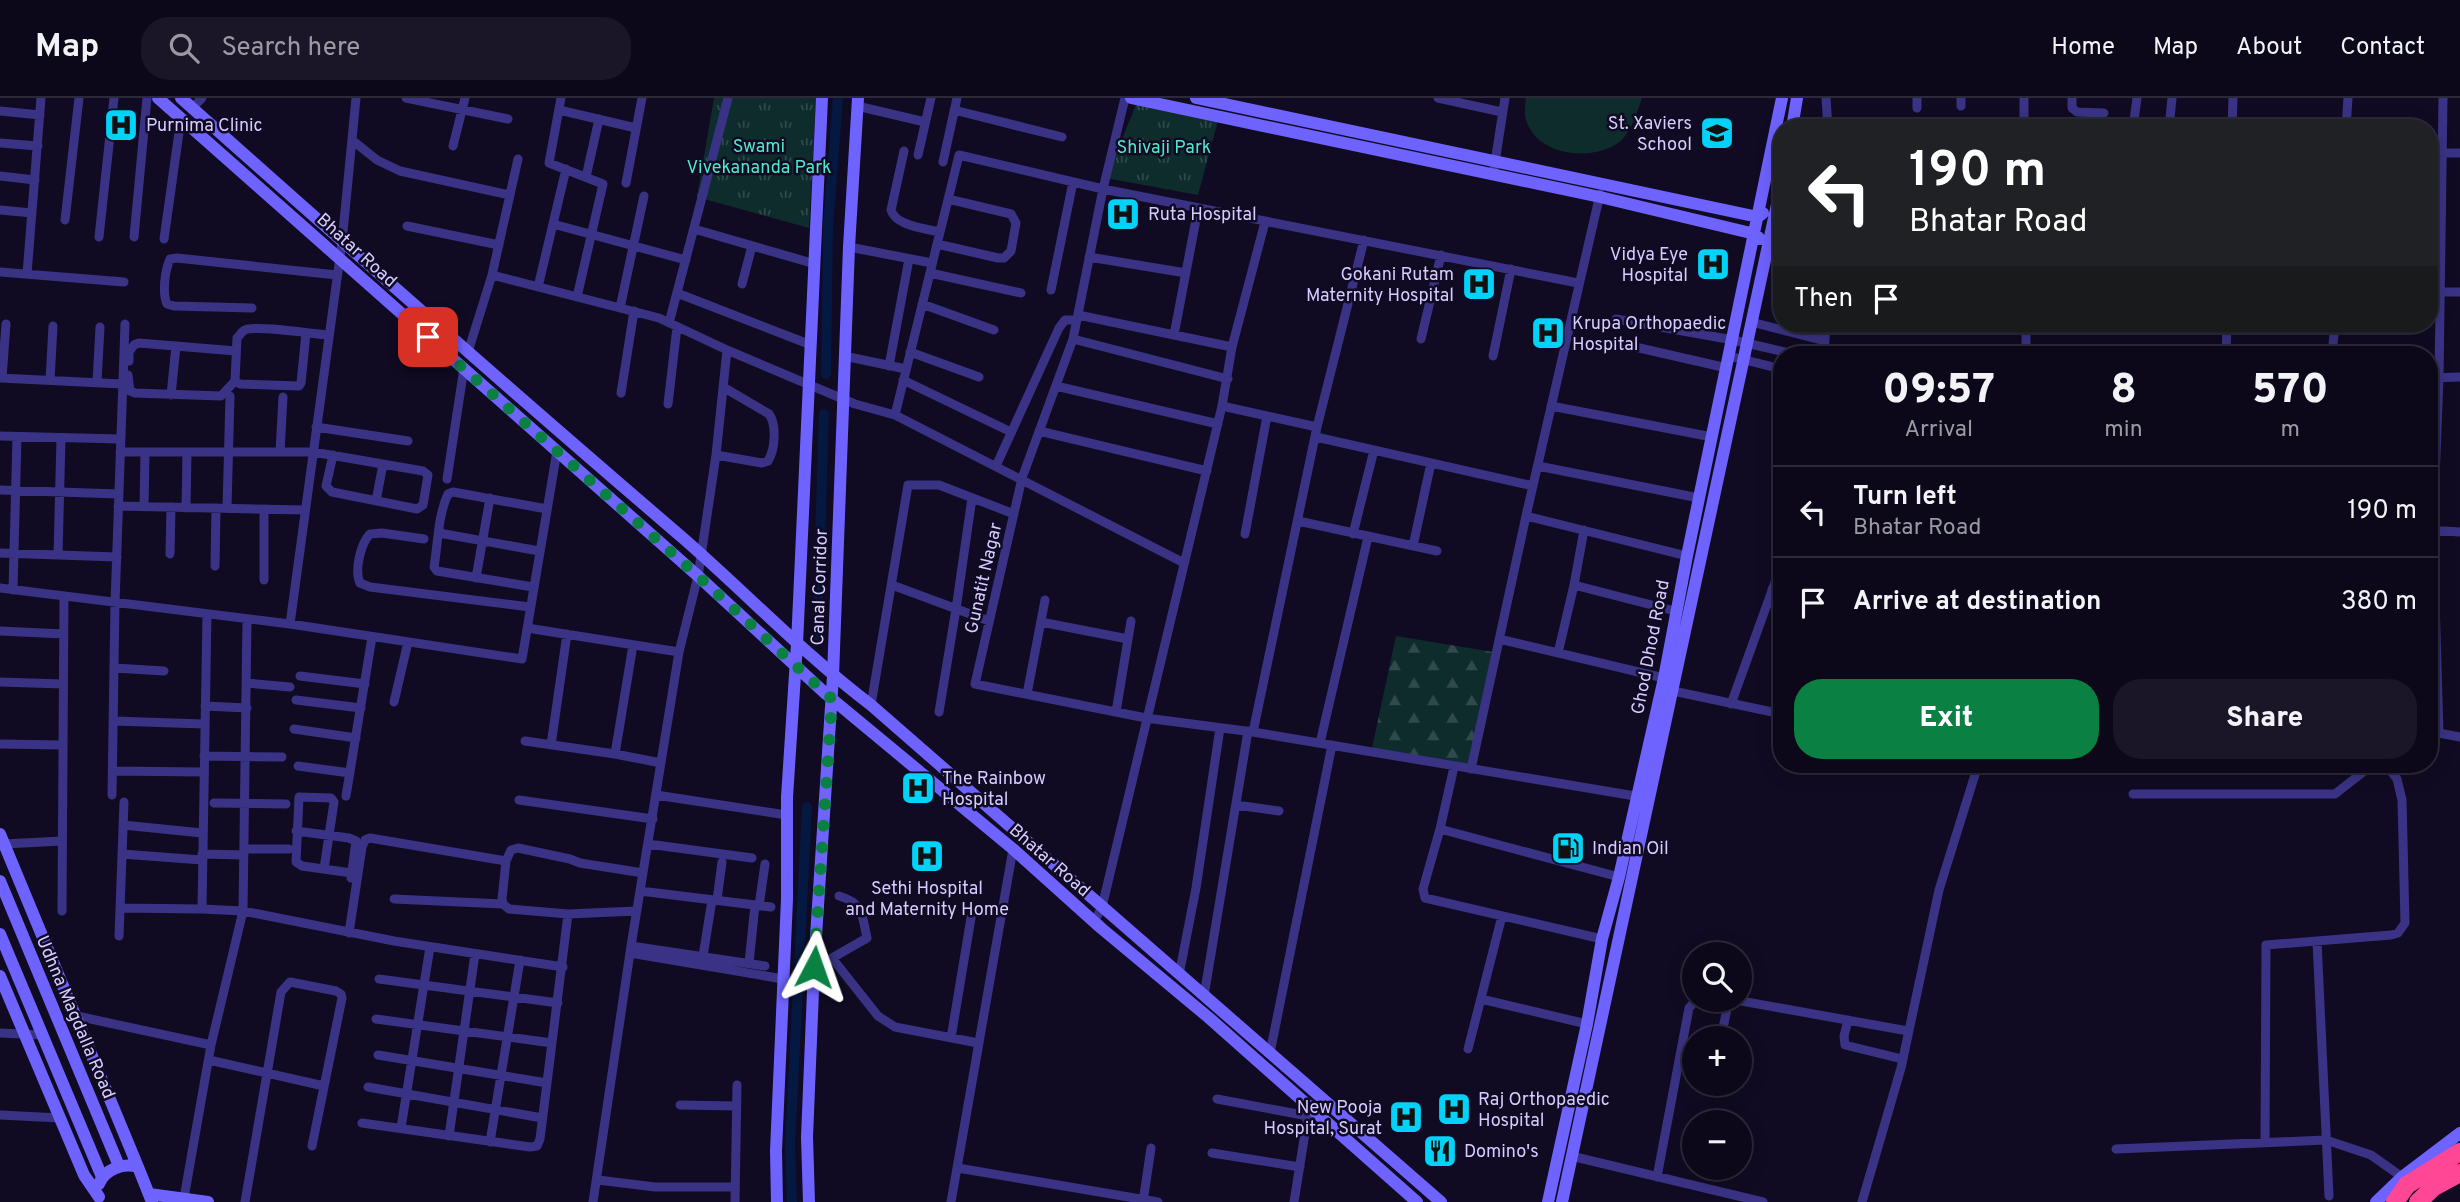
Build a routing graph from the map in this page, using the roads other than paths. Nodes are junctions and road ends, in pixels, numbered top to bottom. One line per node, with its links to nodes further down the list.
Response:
1 (41, 98): 38 (street)
2 (79, 98): 83 (street)
3 (114, 98): 92 (street)
4 (147, 98): 93 (street)
5 (158, 98): 39 (main road, Bhatar Road)
6 (181, 98): 31 (main road)
7 (356, 98): 53 (street)
8 (406, 98): 32 (street)
9 (465, 98): 32 (street)
10 (561, 98): 33 (street)
11 (642, 98): 51 (street)
12 (728, 98): 88 (street)
13 (822, 98): 108 (main road)
14 (930, 98): 50 (street)
15 (957, 98): 34 (street)
16 (1128, 98): 67 (main road); 73 (street, Gunatit Nagar)
17 (1198, 98): 64 (main road)
18 (1438, 98): 36 (street)
19 (1505, 98): 36 (street)
20 (1782, 98): 41 (main road, Ghod Dhod Road)
21 (1797, 98): 42 (main road)
22 (1826, 98): 43 (street)
23 (2024, 98): 44 (street)
24 (2072, 98): 37 (street)
25 (2137, 98): 45 (street)
26 (2172, 98): 46 (street)
27 (2233, 98): 47 (street)
28 (2348, 98): 48 (street)
29 (2443, 98): 60 (street)
30 (858, 102): 50 (street); 102 (main road, Canal Corridor)
31 (197, 103): 97 (main road)
32 (463, 110): 49 (street); 57 (street)
33 (559, 110): 40 (street); 66 (street)
34 (954, 110): 52 (street); 65 (street)
35 (0, 111): 38 (street)
36 (1502, 112): 64 (street)
37 (2104, 113)
38 (40, 115): 56 (street)
39 (181, 118): 95 (street); 104 (main road, Bhatar Road)
40 (599, 119): 51 (street); 69 (street)
41 (1778, 119)
42 (1794, 119)
43 (1827, 119)
44 (2024, 119)
45 (2134, 119)
46 (2170, 119)
47 (2232, 119)
48 (2347, 119)
49 (508, 120)
50 (925, 122): 62 (street)
51 (636, 128): 72 (street)
52 (1062, 137)
53 (352, 141): 75 (street); 97 (street)
54 (1773, 142): 81 (main road, Ghod Dhod Road)
55 (0, 143): 56 (street)
56 (37, 146): 70 (street)
57 (453, 146)
58 (904, 152): 89 (street)
59 (2438, 152): 60 (street)
60 (2442, 152): 61 (street); 121 (street)
61 (2460, 153)
62 (918, 155)
63 (518, 159): 75 (street)
64 (1495, 161): 67 (street); 74 (main road)
65 (943, 162)
66 (566, 169): 69 (street); 85 (street)
67 (1493, 175): 74 (main road)
68 (0, 176): 70 (street)
69 (586, 177): 90 (street)
70 (35, 180): 80 (street)
71 (1073, 182): 73 (street); 77 (street); 120 (street)
72 (626, 183)
73 (1103, 189): 78 (street); 105 (street, Gunatit Nagar)
74 (1601, 191): 81 (main road); 91 (main road); 117 (street)
75 (510, 195): 99 (street)
76 (644, 197): 100 (street)
77 (948, 198): 89 (street); 98 (street)
78 (1198, 209): 84 (street); 112 (street)
79 (0, 211): 80 (street)
80 (32, 213): 113 (street)
81 (1758, 216): 82 (main road); 91 (main road, Ghod Dhod Road)
82 (1773, 218)
83 (65, 220)
84 (1265, 222): 96 (street); 155 (street)
85 (553, 224): 90 (street); 119 (street)
86 (1773, 224): 94 (main road)
87 (407, 226): 99 (street)
88 (694, 229): 101 (street); 107 (street)
89 (939, 232): 98 (street)
90 (590, 234): 100 (street); 125 (street)
91 (1755, 234): 94 (main road); 148 (main road, Ghod Dhod Road)
92 (99, 237)
93 (134, 237)
94 (1770, 238): 133 (main road)
95 (164, 239)
96 (1364, 240): 103 (street); 195 (street)
97 (342, 242): 104 (street); 159 (main road)
98 (937, 244): 109 (street)
99 (499, 245): 115 (street)
100 (632, 246): 107 (street); 127 (street)
101 (752, 246): 108 (street); 118 (street)
102 (849, 247): 106 (street); 161 (main road, Canal Corridor)
103 (1441, 256): 110 (street); 147 (street)
104 (339, 257): 114 (street); 165 (main road, Bhatar Road)
105 (1089, 257): 112 (street); 130 (street, Gunatit Nagar)
106 (909, 259): 109 (street); 164 (street)
107 (686, 260): 123 (street)
108 (815, 264): 152 (main road)
109 (931, 268): 124 (street); 126 (street)
110 (1511, 269): 117 (street); 162 (street)
111 (0, 272): 113 (street)
112 (1185, 273): 145 (street)
113 (27, 274): 116 (street)
114 (337, 275): 128 (street); 144 (street)
115 (492, 275): 119 (street); 159 (street)
116 (124, 282)
117 (1578, 283): 188 (street)
118 (742, 284)
119 (538, 287): 125 (street)
120 (1051, 290)
121 (2440, 292): 122 (street); 132 (street)
122 (2460, 292)
123 (677, 293): 136 (street); 152 (street)
124 (1021, 293)
125 (576, 297): 127 (street)
126 (922, 303): 140 (street); 160 (street)
127 (620, 308): 129 (street)
128 (251, 309)
129 (634, 311): 136 (street); 181 (street)
130 (1077, 318): 145 (street); 146 (street, Gunatit Nagar); 194 (street)
131 (1616, 319): 148 (street)
132 (2438, 321)
133 (1751, 322): 139 (street); 150 (main road)
134 (6, 324): 170 (street)
135 (125, 324): 177 (street)
136 (673, 325): 157 (street); 186 (street)
137 (53, 326): 173 (street)
138 (100, 327): 176 (street)
139 (1773, 328)
140 (994, 330)
141 (306, 333): 144 (street); 158 (street); 175 (street)
142 (1794, 333): 149 (street)
143 (1825, 333): 149 (street)
144 (328, 335): 192 (street)
145 (1174, 335): 155 (street)
146 (1073, 339): 172 (street); 179 (street, Gunatit Nagar)
147 (1421, 339)
148 (1733, 340): 150 (street); 163 (main road, Ghod Dhod Road)
149 (1825, 341): 154 (street)
150 (1746, 343): 156 (street); 163 (main road)
151 (1622, 344): 163 (street)
152 (811, 345): 178 (main road)
153 (176, 346): 158 (street); 182 (street); 182 (street)
154 (1825, 346)
155 (1232, 347): 172 (street)
156 (1773, 349)
157 (727, 350): 178 (street); 180 (street)
158 (236, 351): 175 (street)
159 (468, 352): 254 (main road)
160 (910, 352): 167 (street); 168 (street)
161 (845, 356): 164 (street); 185 (main road, Canal Corridor)
162 (1493, 356)
163 (1733, 361): 166 (street); 197 (main road, Ghod Dhod Road); 304 (main road)
164 (889, 366): 167 (street)
165 (464, 368): 203 (main road, Bhatar Road); 218 (street)
166 (1773, 368)
167 (906, 369): 174 (street)
168 (979, 377)
169 (2460, 377): 171 (street)
170 (1, 378): 173 (street)
171 (2438, 378)
172 (1228, 379): 187 (street)
173 (50, 380): 176 (street)
174 (903, 380): 189 (street); 194 (street)
175 (235, 381): 182 (street)
176 (97, 382): 177 (street)
177 (122, 384): 200 (street)
178 (809, 384): 185 (street); 289 (main road)
179 (1056, 386): 191 (street); 193 (street, Gunatit Nagar)
180 (723, 387): 211 (street); 211 (street)
181 (621, 393)
182 (171, 395)
183 (230, 396): 207 (street)
184 (283, 397): 208 (street)
185 (843, 399): 189 (street); 297 (main road, Canal Corridor)
186 (668, 404)
187 (1222, 406): 190 (street); 191 (street)
188 (1551, 406): 197 (street); 215 (street)
189 (895, 415): 214 (street)
190 (1267, 416): 195 (street); 243 (street)
191 (1218, 424): 216 (street)
192 (316, 427): 201 (street); 209 (street)
193 (1040, 430): 216 (street); 217 (street, Gunatit Nagar)
194 (1011, 432): 214 (street)
195 (1317, 432): 202 (street); 238 (street)
196 (0, 436): 198 (street)
197 (1712, 436): 226 (main road, Ghod Dhod Road)
198 (17, 437): 199 (street); 221 (street)
199 (61, 438): 200 (street); 222 (street)
200 (120, 439): 204 (street)
201 (408, 441)
202 (1374, 450): 212 (street); 244 (street)
203 (557, 451): 234 (street); 260 (main road, Bhatar Road)
204 (120, 452): 205 (street); 223 (street)
205 (145, 452): 206 (street); 229 (street)
206 (187, 452): 207 (street); 231 (street)
207 (228, 452): 208 (street); 232 (street)
208 (280, 452): 209 (street)
209 (313, 452): 210 (street); 235 (street)
210 (333, 455): 213 (street); 227 (street)
211 (716, 455): 254 (street)
212 (1431, 463): 219 (street); 248 (street)
213 (383, 464): 227 (street); 227 (street)
214 (996, 466): 217 (street)
215 (1538, 466): 219 (street); 226 (street)
216 (1207, 471): 258 (street)
217 (1022, 478): 236 (street, Gunatit Nagar); 258 (street)
218 (447, 479)
219 (1533, 486): 237 (street)
220 (0, 490): 221 (street)
221 (15, 491): 222 (street); 252 (street)
222 (59, 492): 223 (street); 255 (street)
223 (119, 494): 228 (street)
224 (490, 498): 234 (street); 242 (street); 247 (street)
225 (972, 498): 236 (street); 263 (street); 273 (street)
226 (1699, 498): 256 (main road, Ghod Dhod Road)
227 (376, 501)
228 (118, 506): 229 (street); 257 (street)
229 (144, 507): 230 (street)
230 (171, 507): 231 (street); 253 (street)
231 (186, 508): 232 (street)
232 (222, 508): 233 (street); 259 (street)
233 (264, 509): 235 (street); 262 (street)
234 (547, 509): 249 (street)
235 (305, 510): 280 (street)
236 (1014, 514): 277 (street, Gunatit Nagar)
237 (1525, 516): 239 (street); 287 (street)
238 (1298, 521): 244 (street); 323 (street)
239 (1584, 530): 256 (street); 264 (street)
240 (2438, 531): 241 (street)
241 (2460, 532)
242 (439, 533): 247 (street); 261 (street)
243 (1245, 534)
244 (1353, 534): 245 (street)
245 (1368, 537): 248 (street); 328 (street)
246 (424, 539): 272 (street)
247 (482, 541): 249 (street); 261 (street)
248 (1413, 546): 250 (street)
249 (539, 551): 265 (street)
250 (1437, 551)
251 (0, 553): 252 (street)
252 (13, 553): 255 (street); 268 (street)
253 (170, 554)
254 (701, 554): 260 (street); 289 (main road)
255 (58, 555): 257 (street)
256 (1687, 556): 274 (main road, Ghod Dhod Road)
257 (117, 557): 271 (street)
258 (1184, 563): 318 (street)
259 (215, 566)
260 (698, 576): 291 (street); 293 (main road, Bhatar Road)
261 (476, 578): 265 (street)
262 (264, 580)
263 (892, 585): 273 (street); 310 (street)
264 (1574, 585): 274 (street); 292 (street)
265 (533, 587): 272 (street)
266 (0, 588): 268 (street)
267 (1772, 589): 309 (street)
268 (13, 590): 269 (street)
269 (64, 596): 271 (street); 283 (street)
270 (1045, 600): 279 (street)
271 (115, 603): 275 (street); 294 (street)
272 (530, 607): 281 (street)
273 (956, 609): 277 (street); 315 (street)
274 (1675, 611): 298 (main road, Ghod Dhod Road)
275 (207, 614): 276 (street); 311 (street)
276 (247, 619): 280 (street); 300 (street)
277 (989, 621): 305 (street, Gunatit Nagar)
278 (1131, 621): 286 (street)
279 (1041, 622): 286 (street); 305 (street)
280 (290, 625): 285 (street)
281 (527, 628): 284 (street); 288 (street)
282 (0, 631): 283 (street)
283 (64, 634): 301 (street)
284 (567, 634): 290 (street); 331 (street)
285 (372, 637): 288 (street); 302 (street)
286 (1128, 639): 316 (street)
287 (1499, 639): 292 (street); 340 (street)
288 (408, 642): 308 (street)
289 (797, 644): 293 (main road); 297 (main road)
290 (633, 645): 291 (street); 333 (street)
291 (679, 652): 337 (street)
292 (1558, 653): 298 (street)
293 (796, 667): 306 (main road, Bhatar Road); 359 (main road)
294 (114, 668): 295 (street); 319 (street)
295 (164, 671)
296 (300, 676): 302 (street)
297 (833, 676): 306 (main road, Canal Corridor); 310 (main road)
298 (1664, 678): 351 (main road, Ghod Dhod Road)
299 (0, 682): 301 (street)
300 (247, 683): 303 (street); 312 (street)
301 (63, 684): 330 (street)
302 (365, 684): 313 (street)
303 (290, 687)
304 (1673, 691): 309 (street); 351 (main road)
305 (1027, 694): 316 (street)
306 (832, 699): 370 (main road, Bhatar Road); 498 (main road, Canal Corridor)
307 (296, 700): 313 (street)
308 (394, 702)
309 (1731, 704): 317 (street)
310 (871, 705): 390 (main road)
311 (205, 706): 312 (street); 320 (street)
312 (247, 708): 335 (street)
313 (361, 708): 326 (street)
314 (2438, 708): 324 (street)
315 (939, 712)
316 (1116, 712): 318 (street)
317 (1773, 712)
318 (1146, 718): 321 (street); 390 (street)
319 (114, 720): 320 (street); 341 (street)
320 (204, 724): 334 (street)
321 (1220, 728): 323 (street); 413 (street)
322 (294, 729): 326 (street)
323 (1250, 731): 328 (street); 357 (street)
324 (2439, 733): 325 (street)
325 (2460, 737)
326 (356, 738): 343 (street)
327 (525, 741): 331 (street)
328 (1320, 743): 332 (street)
329 (0, 744): 330 (street)
330 (62, 745): 367 (street)
331 (551, 745): 333 (street)
332 (1332, 745): 339 (street); 441 (street)
333 (615, 754): 337 (street)
334 (204, 756): 335 (street); 342 (street)
335 (245, 757): 336 (street); 355 (street)
336 (282, 757)
337 (661, 763): 349 (street)
338 (298, 766): 343 (street)
339 (1454, 767): 340 (street); 362 (street)
340 (1471, 769): 351 (street)
341 (114, 771): 342 (street); 348 (street)
342 (203, 772): 364 (street)
343 (350, 773): 350 (street)
344 (1976, 773): 431 (street)
345 (2362, 773): 347 (street)
346 (2393, 773): 404 (street)
347 (2133, 794)
348 (112, 795)
349 (656, 795): 359 (street); 360 (street)
350 (346, 796)
351 (1643, 797): 381 (main road, Ghod Dhod Road); 476 (main road)
352 (519, 800): 360 (street)
353 (124, 802): 361 (street)
354 (214, 803): 355 (street)
355 (245, 804): 356 (street); 371 (street)
356 (286, 804)
357 (1236, 805): 358 (street); 419 (street)
358 (1279, 811)
359 (787, 815): 416 (main road)
360 (653, 819): 368 (street)
361 (123, 825): 364 (street); 372 (street)
362 (1440, 829): 381 (street); 397 (street)
363 (296, 831): 365 (street); 365 (street); 378 (street)
364 (202, 833): 373 (street)
365 (329, 835): 378 (street); 379 (street)
366 (2, 839): 367 (street); 425 (main road)
367 (62, 841): 393 (street)
368 (648, 844): 374 (street); 380 (street)
369 (289, 849): 371 (street)
370 (1013, 849): 399 (main road, Bhatar Road); 438 (street)
371 (244, 852): 373 (street); 394 (street)
372 (122, 854): 373 (street); 391 (street)
373 (202, 857): 392 (street)
374 (752, 858)
375 (506, 861): 380 (street); 387 (street); 400 (street)
376 (722, 862): 386 (street)
377 (765, 864): 388 (street)
378 (324, 869): 379 (street)
379 (352, 873): 400 (street)
380 (643, 873): 383 (street)
381 (1619, 877): 403 (main road, Ghod Dhod Road)
382 (0, 881): 477 (main road, Udhna Magdalla Road)
383 (640, 891): 386 (street); 395 (street)
384 (839, 895): 436 (street)
385 (394, 899): 387 (street)
386 (715, 900): 388 (street); 408 (street)
387 (503, 904): 396 (street)
388 (757, 905): 389 (street); 410 (street)
389 (771, 907)
390 (1102, 907): 399 (street); 413 (main road)
391 (120, 908): 392 (street); 402 (street)
392 (202, 909): 394 (street)
393 (62, 911)
394 (243, 911): 400 (street); 439 (street)
395 (637, 911): 396 (street); 406 (street)
396 (568, 914): 412 (street)
397 (1502, 916): 403 (street); 421 (street)
398 (971, 918): 436 (street)
399 (1094, 922): 460 (main road, Bhatar Road)
400 (347, 932): 405 (street)
401 (0, 934): 434 (main road)
402 (119, 936)
403 (1602, 939): 428 (main road, Ghod Dhod Road)
404 (2317, 940): 468 (street); 469 (street)
405 (430, 947): 407 (street); 417 (street)
406 (631, 949): 408 (street); 416 (street); 485 (street)
407 (475, 954): 409 (street); 418 (street)
408 (703, 956): 410 (street)
409 (520, 960): 412 (street); 420 (street)
410 (748, 963): 411 (street)
411 (765, 966)
412 (563, 967): 422 (street)
413 (1179, 975): 419 (main road)
414 (0, 976): 433 (main road)
415 (379, 979): 417 (street)
416 (783, 979): 497 (main road)
417 (424, 985): 418 (street); 429 (street)
418 (470, 991): 420 (street); 430 (street)
419 (1204, 996): 441 (main road)
420 (514, 998): 422 (street); 435 (street)
421 (1481, 999): 428 (street); 440 (street)
422 (558, 1003): 437 (street)
423 (1752, 1003): 427 (street)
424 (1688, 1012): 482 (street)
425 (76, 1016): 439 (street); 478 (main road)
426 (376, 1019): 429 (street)
427 (1848, 1020): 431 (street); 443 (street)
428 (1587, 1024): 504 (main road, Ghod Dhod Road)
429 (418, 1025): 430 (street); 445 (street)
430 (464, 1031): 435 (street); 446 (street)
431 (1908, 1031): 443 (street)
432 (0, 1033): 433 (street)
433 (25, 1034): 434 (street); 462 (main road)
434 (42, 1034): 481 (main road)
435 (508, 1037): 437 (street); 448 (street)
436 (951, 1038): 438 (street)
437 (552, 1043): 449 (street)
438 (978, 1043): 480 (street)
439 (212, 1045): 444 (street)
440 (1468, 1049)
441 (1270, 1053): 454 (main road)
442 (378, 1055): 445 (street)
443 (1902, 1059): 508 (street)
444 (209, 1060): 447 (street); 490 (street)
445 (412, 1061): 446 (street); 453 (street)
446 (459, 1068): 448 (street); 456 (street)
447 (267, 1072): 451 (street); 451 (street); 494 (street)
448 (501, 1075): 449 (street); 459 (street)
449 (547, 1083): 463 (street)
450 (737, 1085): 458 (street)
451 (324, 1086): 471 (street)
452 (368, 1087): 453 (street)
453 (407, 1094): 456 (street); 465 (street)
454 (1320, 1095): 460 (street); 503 (main road)
455 (1217, 1099): 460 (street)
456 (454, 1102): 459 (street); 467 (street)
457 (680, 1105): 458 (street)
458 (736, 1106): 486 (street)
459 (495, 1110): 463 (street); 470 (street)
460 (1309, 1112): 479 (street); 502 (main road, Bhatar Road)
461 (0, 1115): 462 (street)
462 (60, 1118): 491 (main road)
463 (542, 1118): 470 (street)
464 (362, 1123): 465 (street)
465 (401, 1128): 467 (street)
466 (2460, 1133): 483 (main road)
467 (449, 1136): 470 (street)
468 (2326, 1140): 469 (street); 483 (street); 488 (street)
469 (2265, 1141): 473 (street)
470 (490, 1142)
471 (312, 1146)
472 (1151, 1148): 492 (street)
473 (2116, 1149)
474 (2460, 1152): 510 (highway)
475 (1212, 1153): 479 (street)
476 (1571, 1156): 482 (street); 505 (main road)
477 (119, 1166): 478 (main road); 481 (main road)
478 (138, 1167): 489 (main road)
479 (1300, 1167): 501 (street)
480 (958, 1168): 492 (street); 499 (street)
481 (102, 1177): 491 (main road)
482 (1657, 1177): 487 (street)
483 (2402, 1177): 509 (main road)
484 (2453, 1177): 511 (highway); 512 (main road)
485 (598, 1180): 486 (street); 495 (street)
486 (735, 1187): 496 (street)
487 (1718, 1191): 506 (street); 507 (street)
488 (2329, 1196)
489 (150, 1198): 490 (main road)
490 (184, 1198): 493 (main road)
491 (100, 1200)
492 (1144, 1201): 500 (street)
493 (208, 1202)
494 (245, 1202)
495 (593, 1202)
496 (735, 1202)
497 (777, 1202)
498 (809, 1202)
499 (951, 1202)
500 (1158, 1202)
501 (1294, 1202)
502 (1417, 1202)
503 (1441, 1202)
504 (1548, 1202)
505 (1562, 1202)
506 (1715, 1202)
507 (1763, 1202)
508 (1862, 1202)
509 (2376, 1202)
510 (2395, 1202)
511 (2418, 1202)
512 (2429, 1202)

